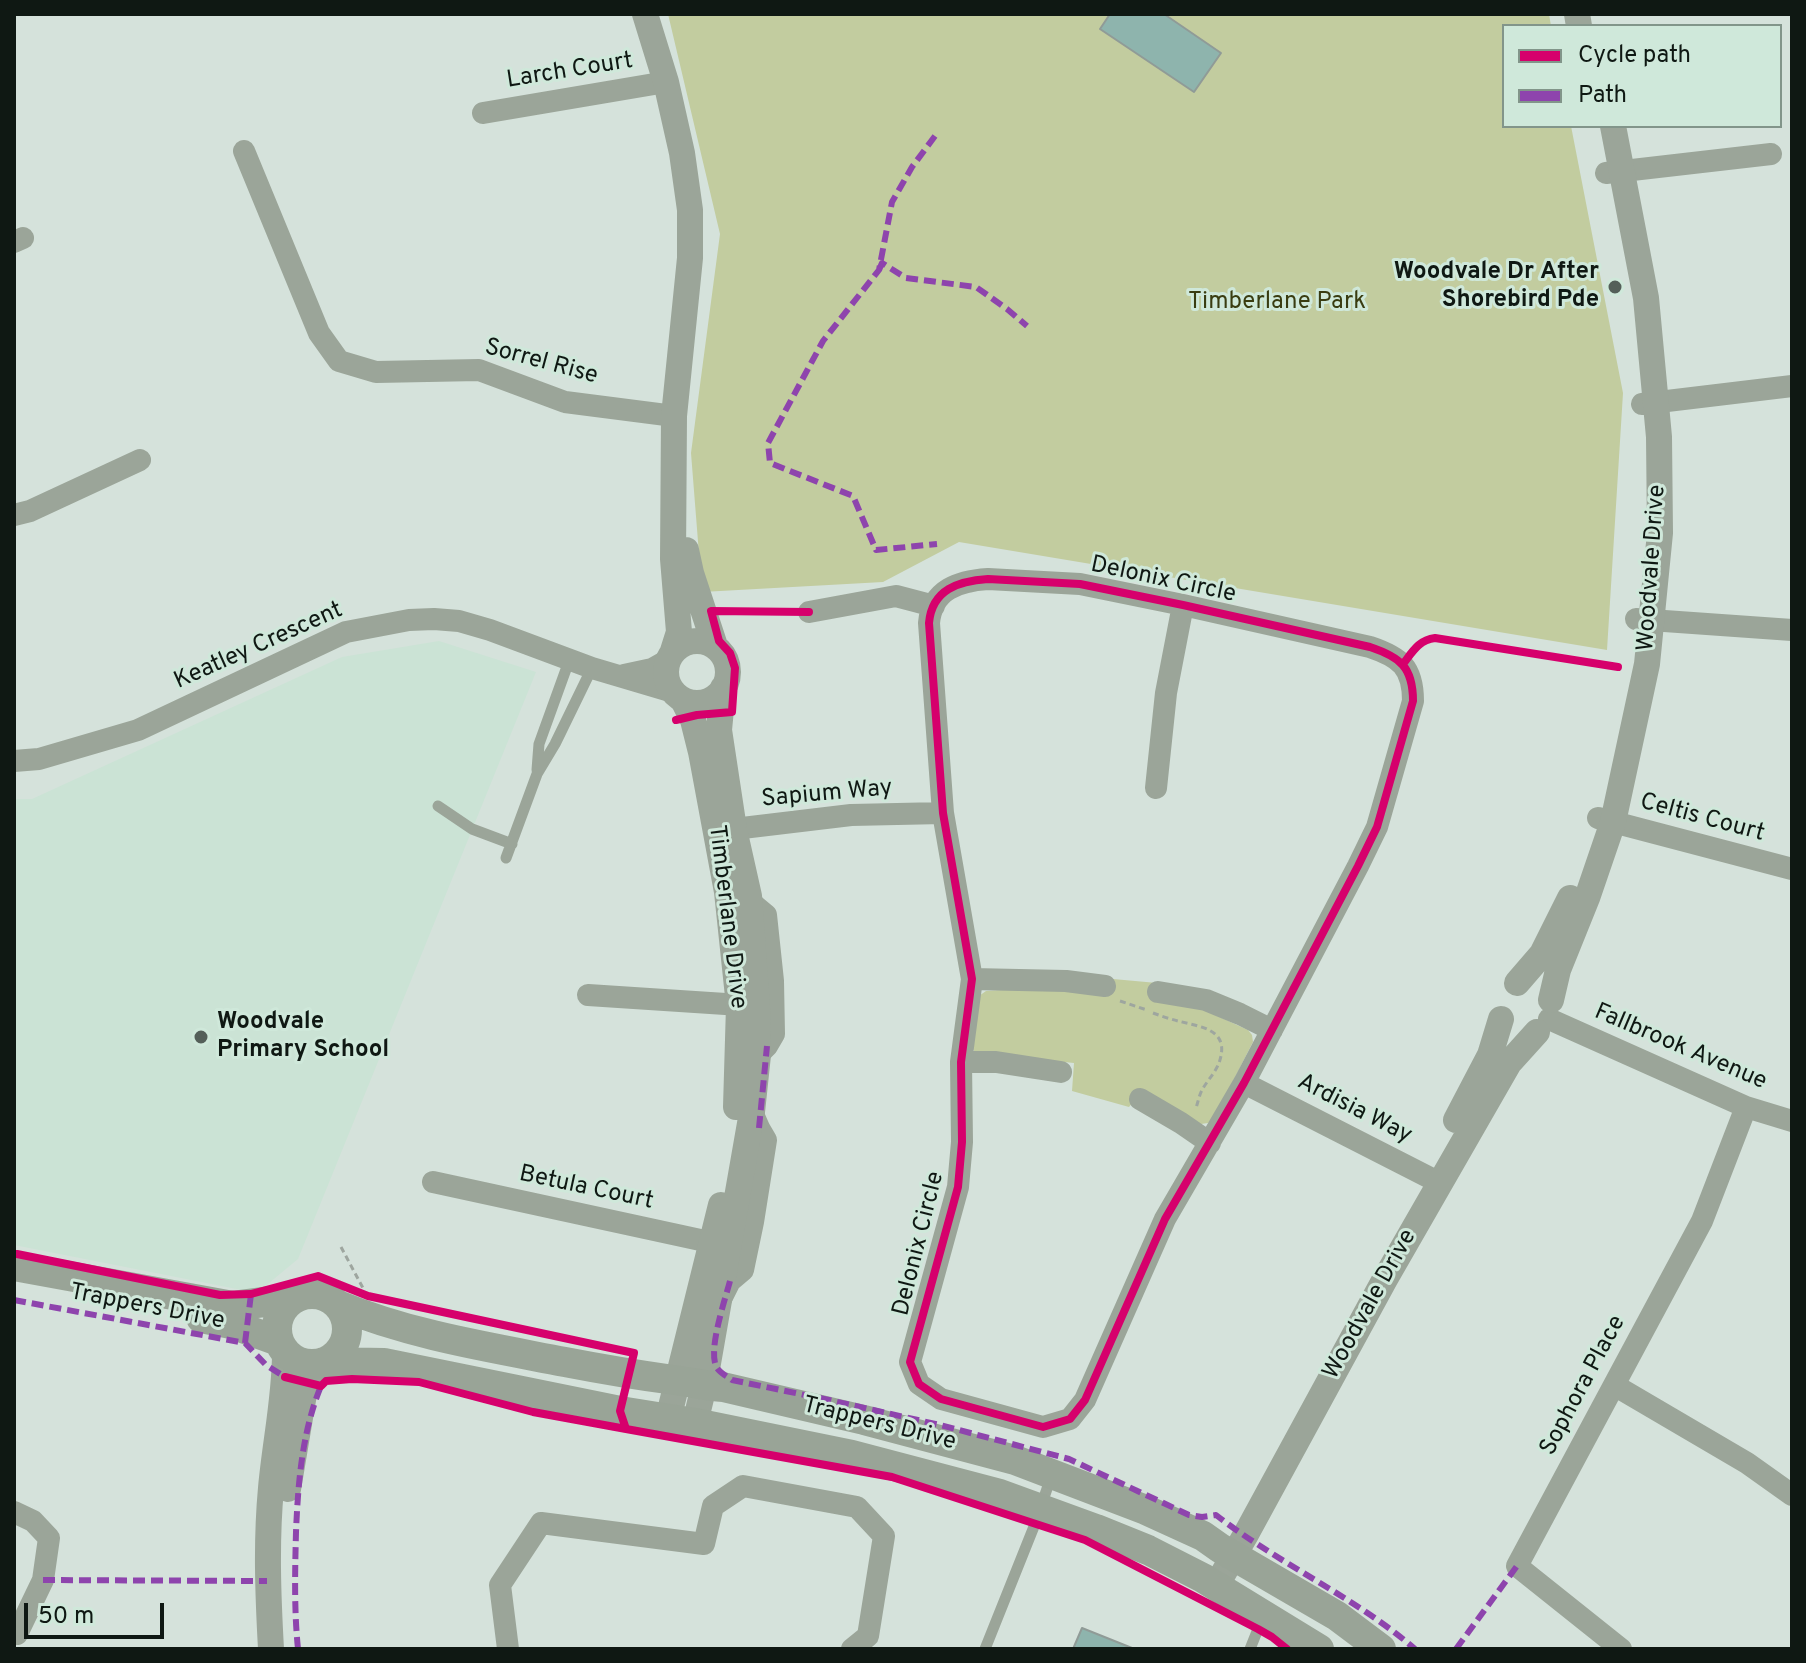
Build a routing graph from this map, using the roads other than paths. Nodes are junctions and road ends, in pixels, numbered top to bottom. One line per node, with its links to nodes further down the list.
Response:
1 (645, 14): 2 (street)
2 (666, 82): 3 (street, Larch Court); 11 (street)
3 (483, 113)
4 (1598, 128): 8 (street, Woodvale Drive)
5 (1613, 128): 8 (street, Woodvale Drive)
6 (244, 151): 11 (street, Sorrel Rise)
7 (1771, 154): 8 (street)
8 (1614, 172): 10 (street, Woodvale Drive)
9 (1792, 386): 10 (street)
10 (1649, 403): 18 (street, Woodvale Drive)
11 (674, 416): 13 (street)
12 (140, 460): 14 (street)
13 (675, 492): 20 (street); 21 (street)
14 (14, 515)
15 (1183, 605): 16 (street, Delonix Circle); 29 (street); 46 (street, Delonix Circle)
16 (934, 606): 17 (street); 31 (street, Delonix Circle)
17 (809, 612)
18 (1644, 619): 19 (street); 32 (street, Woodvale Drive)
19 (1792, 630)
20 (715, 646): 21 (street); 25 (street)
21 (670, 656): 24 (street); 26 (street)
22 (569, 661): 23 (street, Keatley Crescent); 27 (street, Keatley Crescent); 28 (lane)
23 (592, 668): 24 (street, Keatley Crescent); 28 (lane)
24 (618, 676): 26 (street, Keatley Crescent)
25 (723, 688): 26 (street); 33 (street, Timberlane Drive)
26 (678, 696): 33 (street, Timberlane Drive)
27 (14, 761)
28 (537, 774): 34 (lane)
29 (1156, 788)
30 (438, 806): 34 (lane)
31 (943, 813): 33 (street, Sapium Way); 38 (street, Delonix Circle)
32 (1606, 820): 36 (street, Celtis Court); 39 (street, Woodvale Drive); 44 (street, Woodvale Drive)
33 (725, 831): 37 (street, Timberlane Drive); 43 (street, Timberlane Drive)
34 (512, 844): 35 (lane)
35 (506, 858)
36 (1792, 869)
37 (749, 896): 43 (street, Timberlane Drive); 47 (street, Timberlane Drive)
38 (972, 979): 41 (street); 48 (street, Delonix Circle)
39 (1517, 983): 44 (street); 45 (street)
40 (1158, 992): 46 (street)
41 (1107, 993)
42 (588, 995): 43 (street)
43 (748, 1006): 47 (street, Timberlane Drive); 58 (street, Timberlane Drive)
44 (1546, 1017): 45 (street); 52 (street, Fallbrook Avenue); 56 (street, Woodvale Drive)
45 (1501, 1019): 56 (street, Woodvale Drive)
46 (1272, 1030): 50 (street, Delonix Circle)
47 (758, 1055): 53 (street, Timberlane Drive)
48 (961, 1062): 49 (street); 55 (street, Delonix Circle)
49 (1061, 1072)
50 (1244, 1083): 55 (street, Delonix Circle); 56 (street, Ardisia Way)
51 (1140, 1099): 55 (street)
52 (1746, 1107): 54 (street, Fallbrook Avenue); 67 (street, Sophora Place)
53 (752, 1112): 58 (street, Timberlane Drive); 63 (street, Timberlane Drive)
54 (1792, 1121)
55 (1202, 1138)
56 (1433, 1179): 73 (street, Woodvale Drive)
57 (433, 1182): 58 (street, Betula Court)
58 (720, 1244): 63 (street, Timberlane Drive); 66 (street, Timberlane Drive)
59 (14, 1266): 61 (main road, Trappers Drive)
60 (14, 1282): 64 (main road, Trappers Drive)
61 (295, 1298): 62 (main road); 64 (main road)
62 (347, 1298): 65 (main road); 66 (main road, Trappers Drive)
63 (719, 1304): 66 (street, Timberlane Drive)
64 (282, 1347): 65 (main road); 77 (street)
65 (322, 1363): 68 (main road, Trappers Drive); 78 (street)
66 (691, 1383): 68 (street, Timberlane Drive); 69 (main road, Trappers Drive)
67 (1614, 1385): 70 (street); 85 (street, Sophora Place)
68 (682, 1421): 71 (main road, Trappers Drive)
69 (1052, 1474): 71 (lane); 73 (main road, Trappers Drive)
70 (1792, 1495)
71 (1039, 1509): 74 (main road, Trappers Drive); 81 (lane)
72 (14, 1512): 76 (street)
73 (1227, 1552): 74 (street, Woodvale Drive); 84 (main road, Trappers Drive)
74 (1209, 1582): 75 (main road, Trappers Drive)
75 (1267, 1617): 82 (lane); 83 (main road, Trappers Drive)
76 (17, 1634)
77 (271, 1649)
78 (288, 1649)
79 (508, 1649): 80 (street)
80 (852, 1649)
81 (985, 1649)
82 (1250, 1649)
83 (1319, 1649)
84 (1381, 1649)
85 (1621, 1649)

